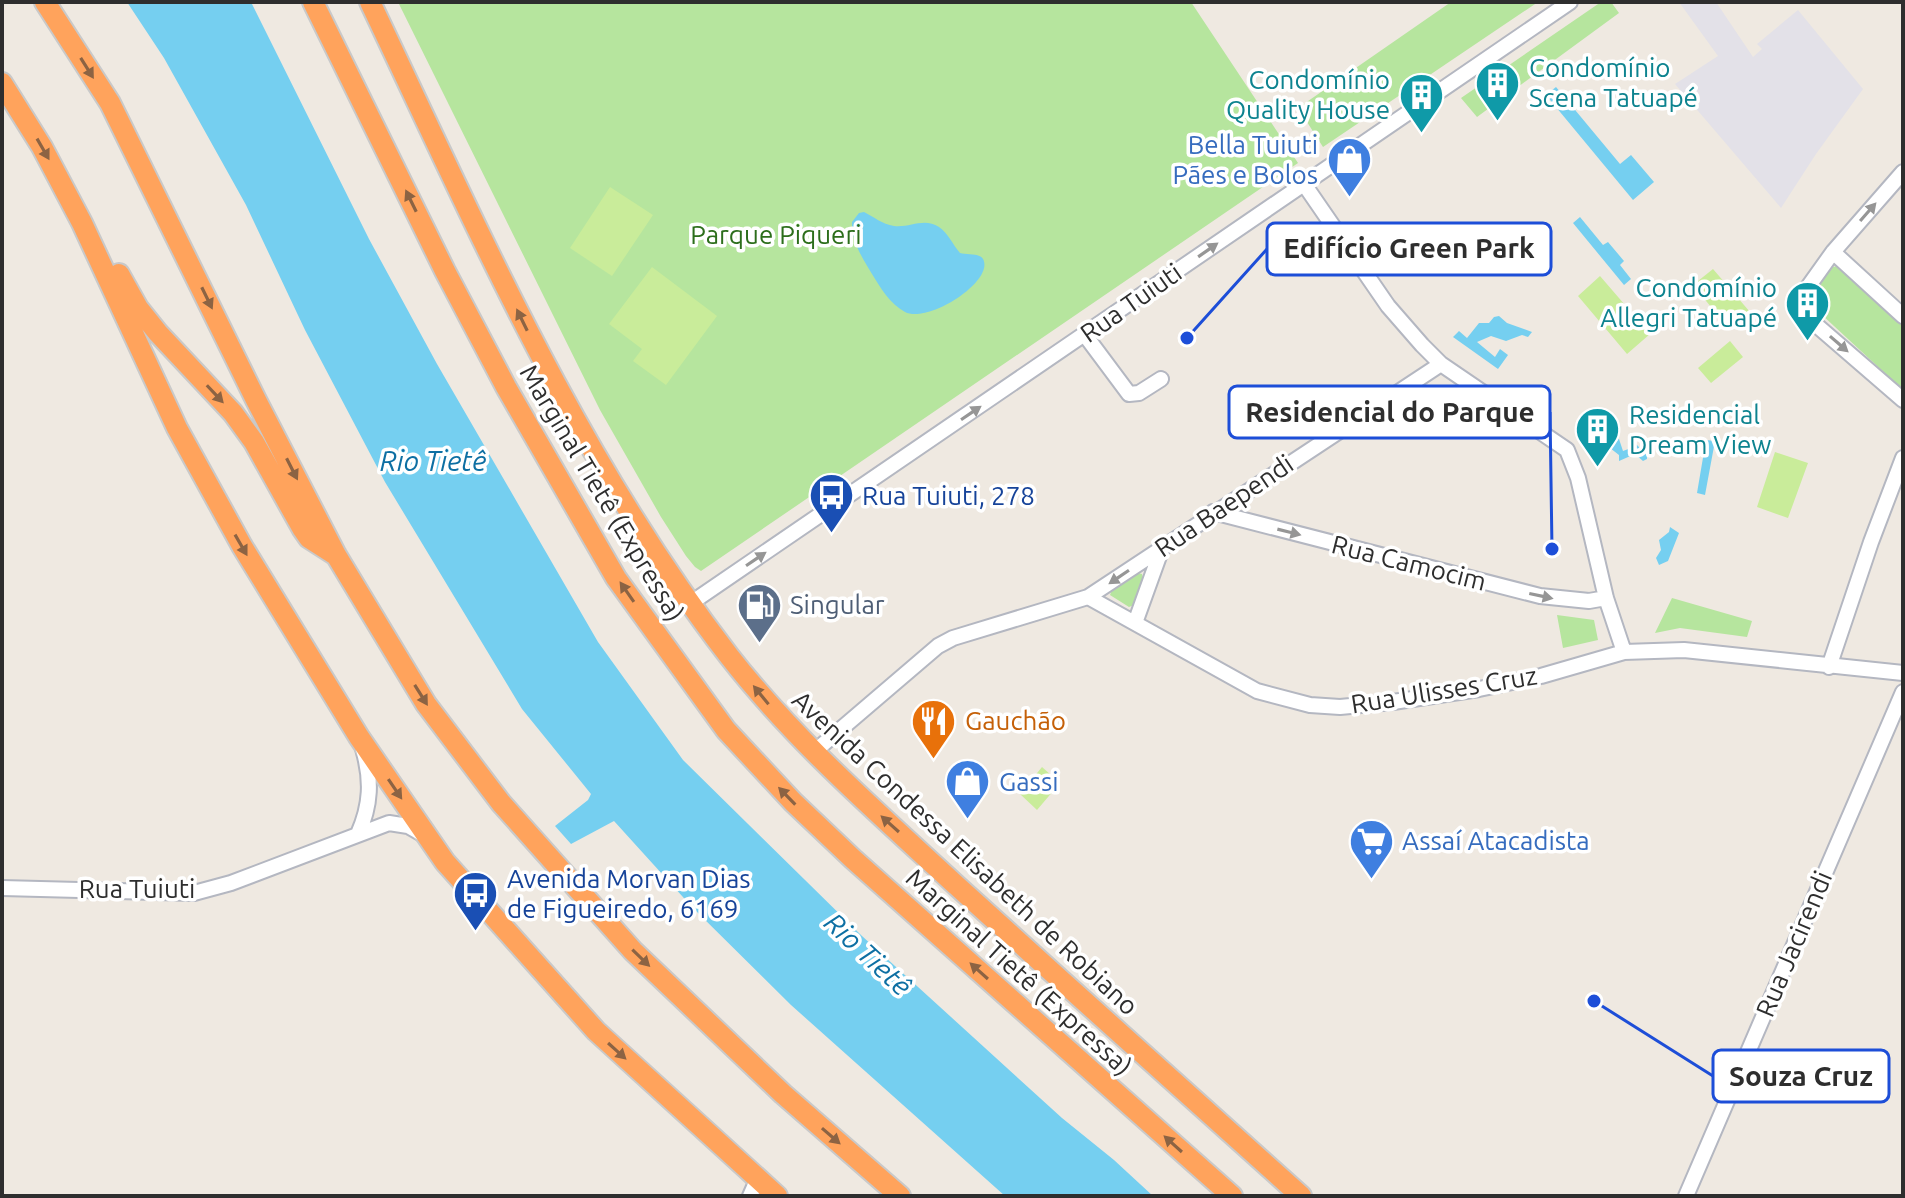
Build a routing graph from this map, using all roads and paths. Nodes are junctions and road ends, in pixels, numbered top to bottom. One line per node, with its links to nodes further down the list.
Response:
1 (45, 2): 20 (highway, one-way to 20)
2 (313, 2): 37 (highway, Marginal Tietê (Expressa), one-way to 2)
3 (356, 2): 7 (highway)
4 (370, 2): 7 (highway, Avenida Condessa Elisabeth de Robiano)
5 (1570, 2): 9 (street, Rua Tuiuti)
6 (2, 83): 10 (highway, one-way to 10)
7 (430, 127): 23 (highway, Avenida Condessa Elisabeth de Robiano, one-way to 7)
8 (1903, 172): 11 (street, one-way to 8)
9 (1304, 184): 13 (street, Rua Tuiuti, one-way to 9); 14 (street)
10 (82, 223): 20 (highway, one-way to 20); 29 (highway, one-way to 29)
11 (1833, 252): 12 (street); 16 (street, one-way to 16)
12 (1903, 316)
13 (1085, 335): 15 (street); 23 (street, Rua Tuiuti, one-way to 13)
14 (1441, 364): 18 (street, Rua Baependi); 22 (street)
15 (1161, 379)
16 (1903, 400)
17 (1903, 458): 26 (street)
18 (1213, 512): 19 (street, Rua Baependi); 22 (street, Rua Camocim, one-way to 22)
19 (1162, 548): 21 (street, Rua Baependi, one-way to 21); 24 (street)
20 (336, 555): 36 (highway, one-way to 36)
21 (1088, 597): 24 (street, Rua Ulisses Cruz); 30 (street)
22 (1606, 598): 25 (street)
23 (691, 603): 30 (highway, Avenida Condessa Elisabeth de Robiano, one-way to 23)
24 (1135, 623): 25 (street, Rua Ulisses Cruz)
25 (1624, 652): 26 (street, Rua Ulisses Cruz)
26 (1829, 667): 27 (street, Rua Ulisses Cruz)
27 (1903, 673)
28 (1903, 692): 39 (street, Rua Jacirendi)
29 (359, 737): 31 (street); 32 (highway, one-way to 32)
30 (814, 752): 38 (highway, Avenida Condessa Elisabeth de Robiano, one-way to 30)
31 (358, 834): 32 (street, Rua Tuiuti); 33 (street, Rua Tuiuti)
32 (429, 838): 34 (highway, one-way to 34)
33 (2, 888)
34 (754, 1187): 35 (highway)
35 (777, 1196)
36 (900, 1196)
37 (1232, 1196)
38 (1301, 1196)
39 (1686, 1196)

